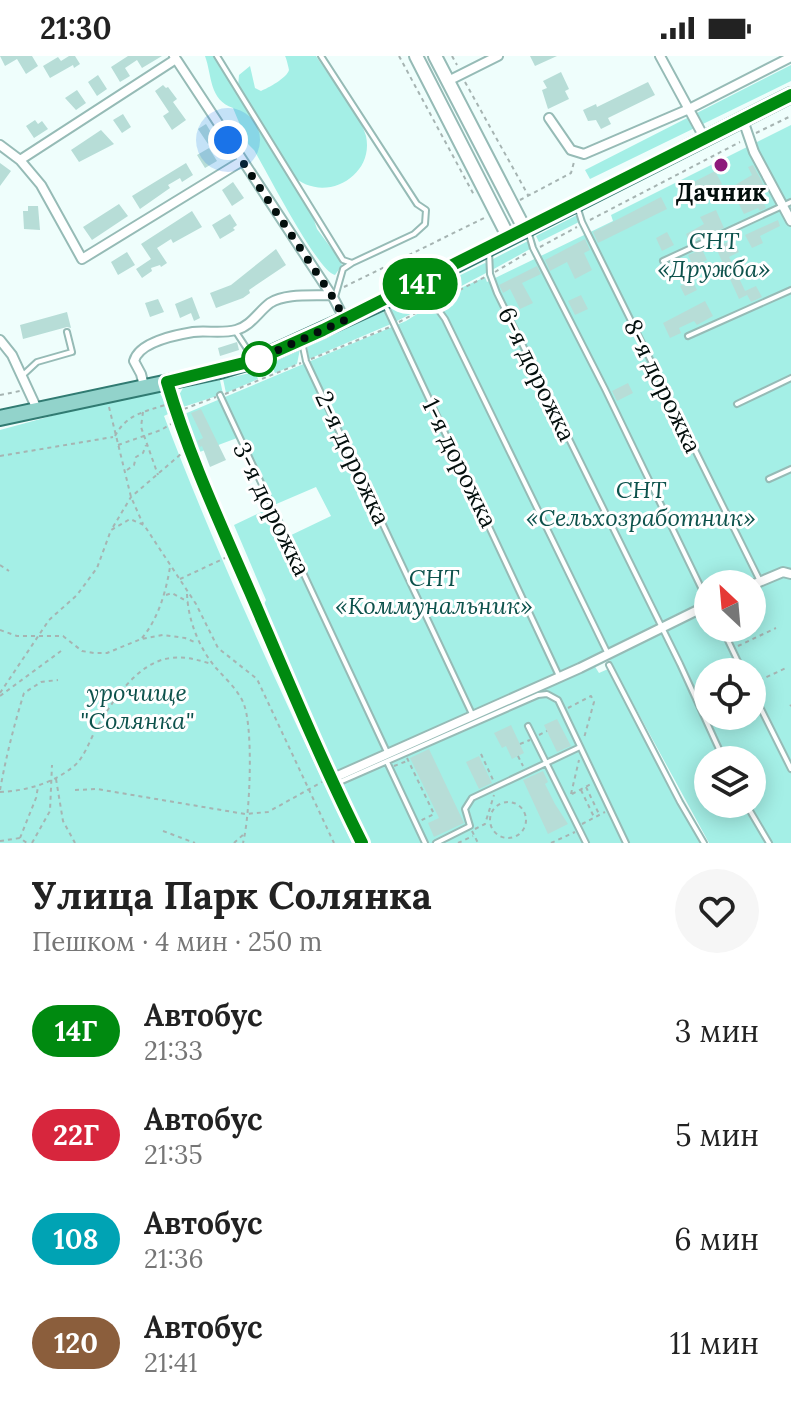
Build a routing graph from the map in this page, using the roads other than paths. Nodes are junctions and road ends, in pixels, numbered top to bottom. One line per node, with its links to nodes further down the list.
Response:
1 (217, 56): 25 (lane)
2 (321, 56): 25 (lane)
3 (416, 56): 22 (main road)
4 (435, 56): 9 (main road)
5 (498, 56): 9 (street)
6 (660, 56): 11 (street)
7 (791, 57): 11 (street)
8 (175, 58): 16 (street); 17 (street)
9 (448, 81): 21 (main road)
10 (791, 95): 13 (main road)
11 (689, 109): 12 (street); 14 (street)
12 (549, 118)
13 (743, 120): 14 (main road); 19 (street)
14 (705, 139): 18 (main road)
15 (0, 145): 16 (street)
16 (20, 160): 17 (street)
17 (242, 161): 28 (street)
18 (577, 204): 21 (main road); 47 (lane, 8-я дорожка)
19 (787, 204): 20 (street); 24 (lane)
20 (791, 221)
21 (526, 230): 22 (main road); 48 (lane)
22 (509, 238): 23 (main road)
23 (489, 249): 26 (main road); 52 (lane, 6-я дорожка)
24 (663, 261)
25 (352, 263): 28 (lane)
26 (420, 284): 29 (main road); 53 (lane)
27 (791, 290): 33 (lane)
28 (334, 295): 30 (street); 31 (street)
29 (383, 302): 30 (main road); 55 (lane, 1-я дорожка)
30 (345, 320): 35 (main road)
31 (236, 330): 36 (lane); 40 (street)
32 (67, 332): 37 (lane)
33 (688, 336)
34 (0, 340): 37 (street)
35 (302, 340): 36 (main road); 56 (lane, 2-я дорожка)
36 (256, 360): 39 (main road)
37 (23, 375): 43 (street)
38 (791, 378): 42 (lane)
39 (167, 382): 40 (main road); 64 (street)
40 (144, 386): 43 (main road)
41 (220, 395): 61 (lane, 3-я дорожка)
42 (737, 404)
43 (33, 410): 44 (main road)
44 (0, 418)
45 (791, 469): 46 (lane)
46 (769, 479)
47 (750, 570)
48 (694, 575)
49 (790, 577): 50 (street)
50 (766, 579)
51 (694, 611): 52 (street)
52 (661, 627): 53 (street); 59 (lane)
53 (608, 654): 55 (street)
54 (609, 665): 71 (lane)
55 (559, 676): 56 (street)
56 (472, 714): 61 (street)
57 (766, 719): 63 (lane)
58 (528, 726): 62 (lane)
59 (717, 746)
60 (580, 747): 61 (lane); 62 (lane); 70 (lane)
61 (387, 757): 64 (street); 67 (lane, 3-я дорожка)
62 (546, 762): 68 (lane); 69 (lane)
63 (791, 769)
64 (332, 782): 66 (street)
65 (754, 818): 72 (lane)
66 (362, 843)
67 (425, 843)
68 (436, 843)
69 (586, 843)
70 (626, 843)
71 (704, 843)
72 (769, 843)

